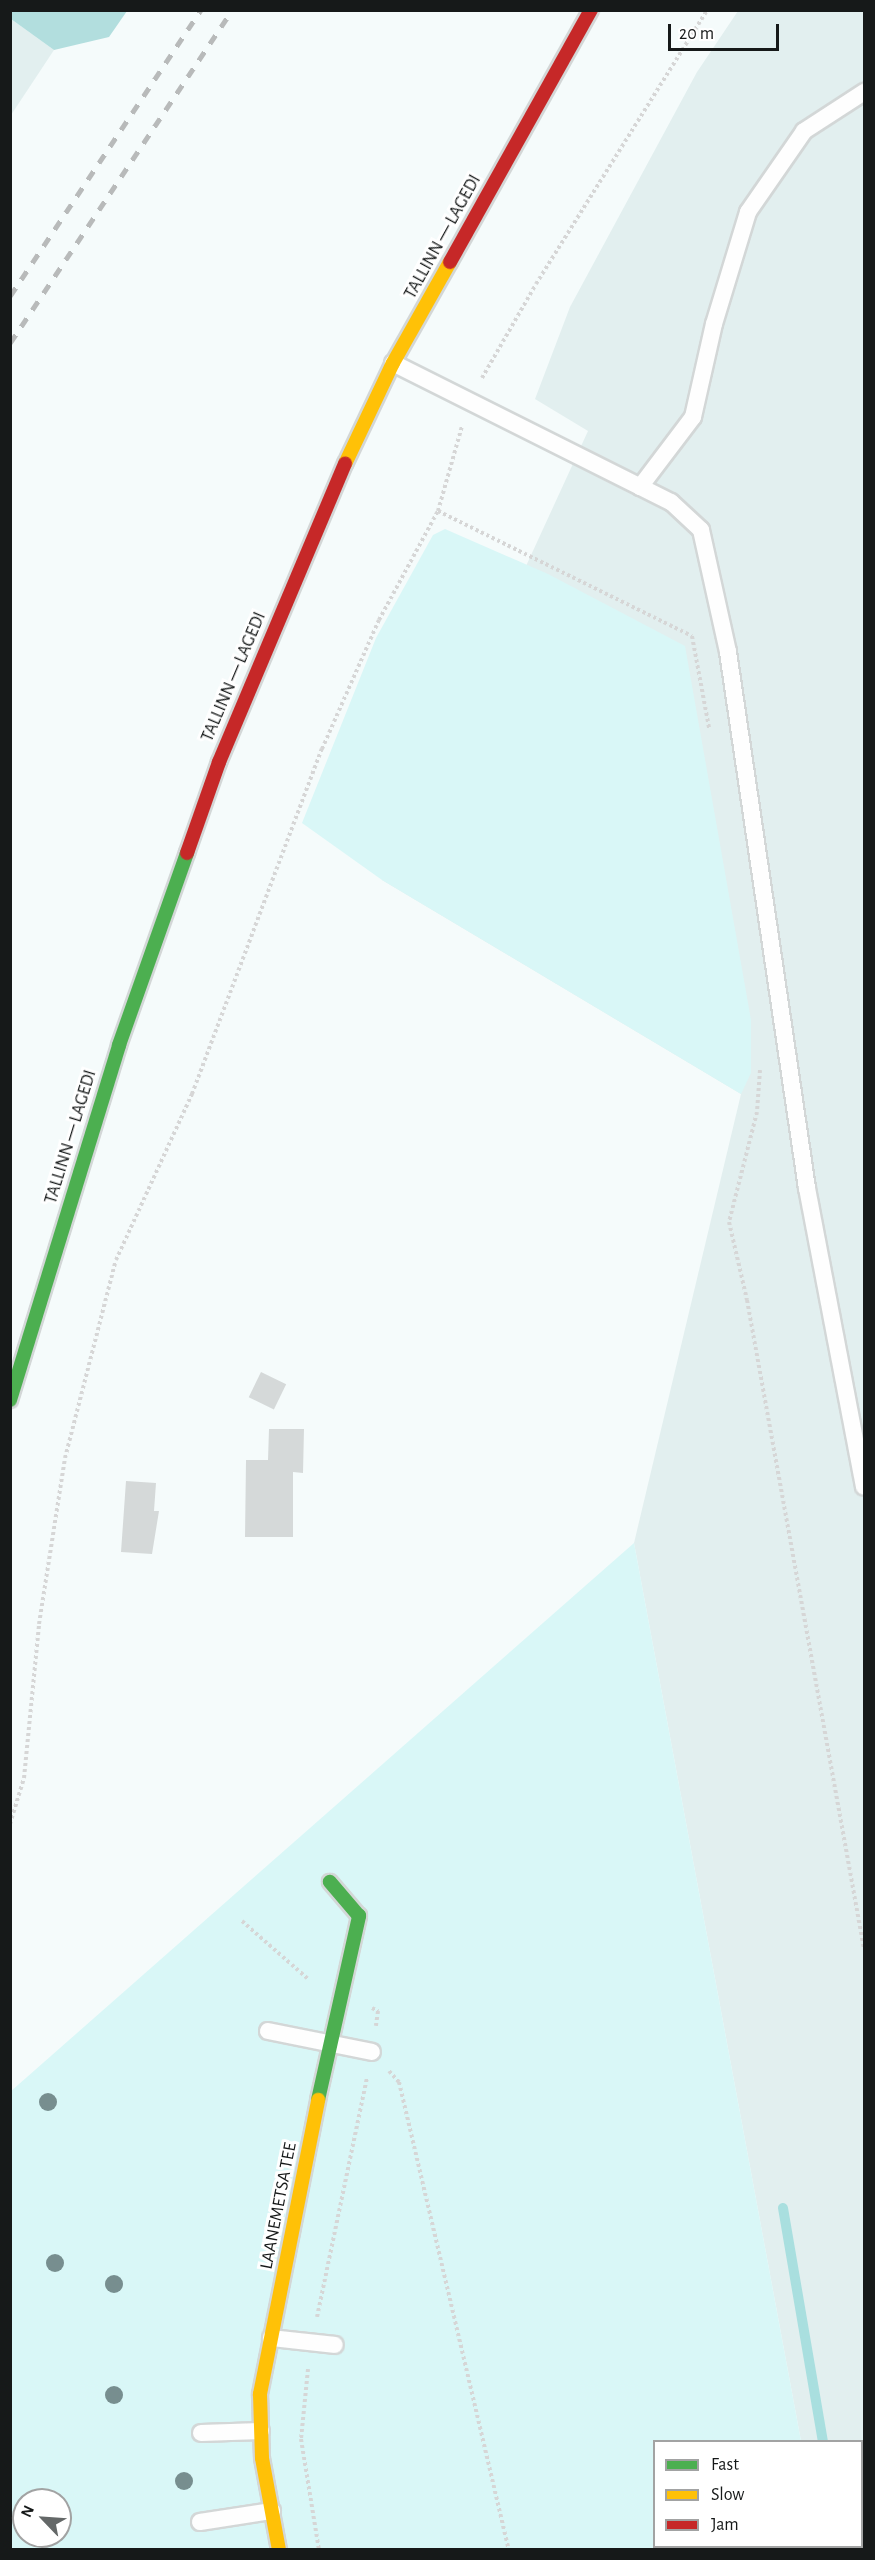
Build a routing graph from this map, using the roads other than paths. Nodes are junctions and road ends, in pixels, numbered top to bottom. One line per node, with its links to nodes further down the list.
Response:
1 (591, 10): 3 (street, TALLINN — LAGEDI)
2 (864, 92): 4 (lane)
3 (393, 363): 4 (lane); 5 (street, TALLINN — LAGEDI)
4 (639, 487): 6 (lane)
5 (10, 1400)
6 (864, 1487)
7 (330, 1882): 9 (street, LAANEMETSA TEE)
8 (268, 2031): 9 (lane)
9 (329, 2044): 10 (lane); 11 (street, LAANEMETSA TEE)
10 (372, 2052)
11 (271, 2338): 12 (lane); 13 (street, LAANEMETSA TEE)
12 (335, 2345)
13 (261, 2431): 14 (lane); 15 (street, LAANEMETSA TEE)
14 (201, 2433)
15 (272, 2511): 16 (lane); 17 (street, LAANEMETSA TEE)
16 (200, 2522)
17 (279, 2550)

